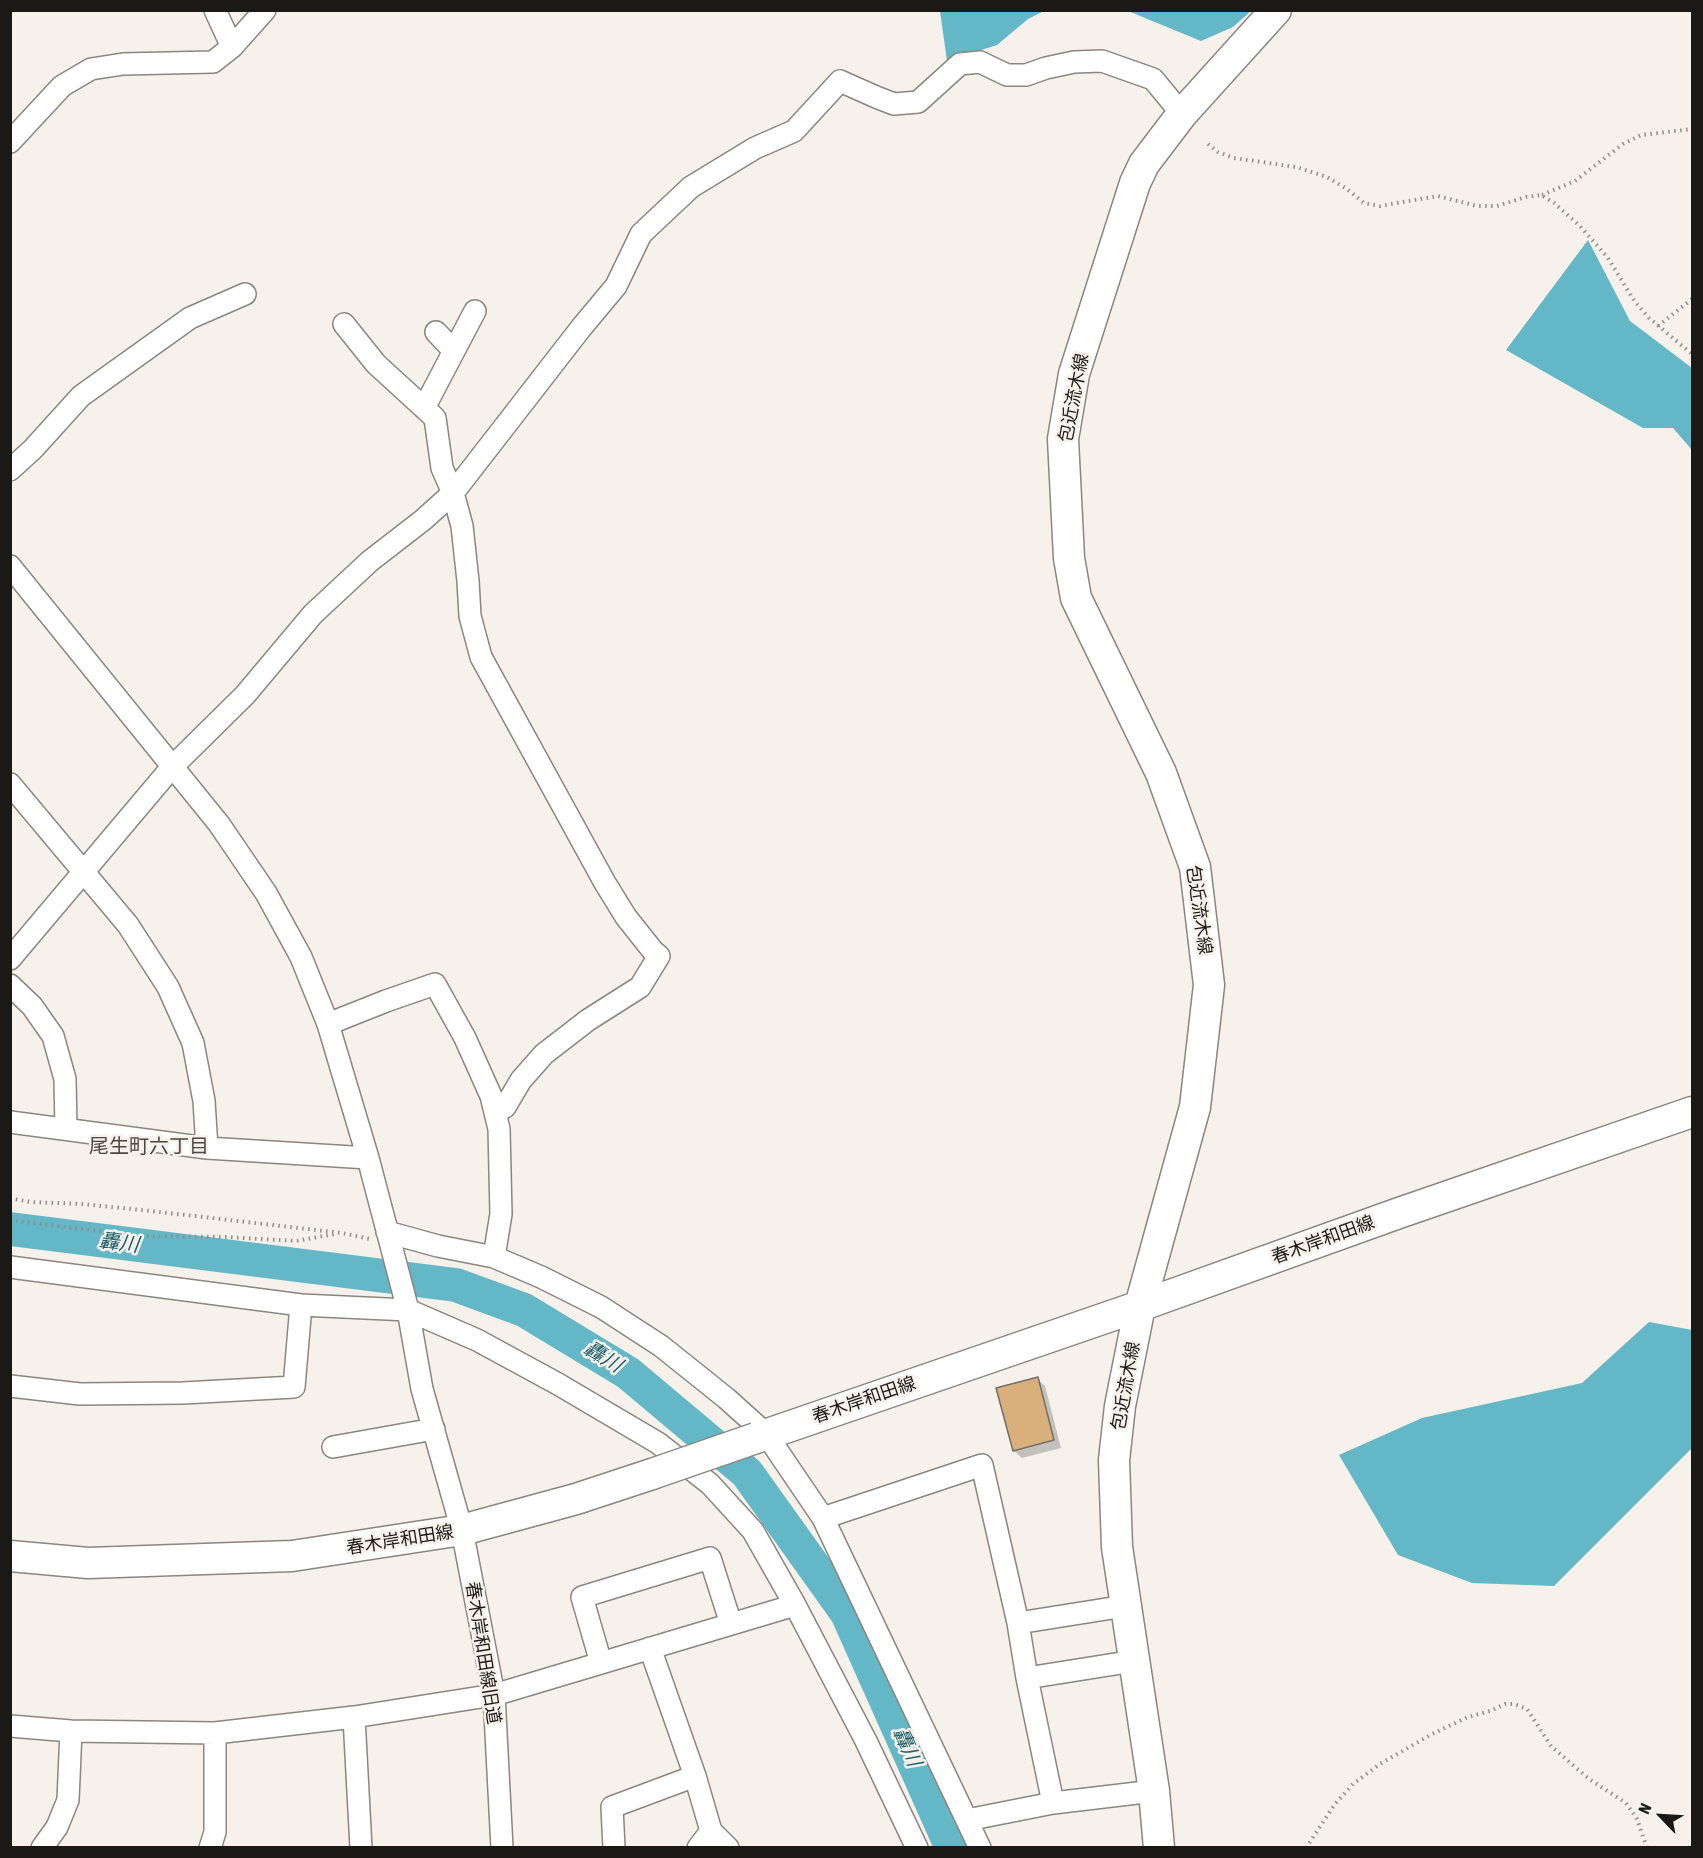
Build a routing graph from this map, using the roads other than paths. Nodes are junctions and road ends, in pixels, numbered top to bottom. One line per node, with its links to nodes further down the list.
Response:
1 (214, 10): 4 (street)
2 (265, 10): 4 (street)
3 (1276, 10): 5 (street, 包近流木線)
4 (232, 47): 6 (street)
5 (1182, 114): 14 (street); 33 (street, 包近流木線)
6 (10, 142)
7 (245, 294): 13 (street)
8 (475, 311): 11 (street)
9 (344, 324): 12 (street)
10 (436, 332): 11 (street)
11 (454, 351): 12 (street)
12 (424, 408): 14 (street)
13 (10, 470)
14 (453, 493): 16 (street); 22 (street)
15 (10, 566): 16 (street, 春木岸和田線旧道)
16 (172, 767): 18 (street); 21 (street, 春木岸和田線旧道)
17 (10, 784): 18 (street)
18 (83, 871): 19 (street); 26 (street)
19 (10, 959)
20 (10, 985): 25 (street)
21 (328, 1024): 22 (street); 27 (street, 春木岸和田線旧道)
22 (495, 1112): 29 (street)
23 (1692, 1112): 33 (street, 春木岸和田線)
24 (10, 1122): 25 (street)
25 (66, 1129): 26 (street)
26 (207, 1148): 27 (street)
27 (368, 1158): 28 (street, 春木岸和田線旧道)
28 (391, 1247): 29 (street); 32 (street, 春木岸和田線旧道)
29 (494, 1257): 36 (street)
30 (10, 1267): 31 (street)
31 (301, 1305): 32 (street); 34 (street)
32 (407, 1306): 35 (street, 春木岸和田線旧道); 41 (street)
33 (1140, 1306): 36 (street, 春木岸和田線); 42 (street, 包近流木線)
34 (10, 1386)
35 (434, 1429): 37 (street); 39 (street, 春木岸和田線旧道)
36 (761, 1436): 38 (street); 39 (street, 春木岸和田線, bridge)
37 (333, 1447)
38 (823, 1518): 43 (street); 57 (street)
39 (462, 1530): 40 (street, 春木岸和田線); 49 (street, 春木岸和田線旧道)
40 (10, 1556)
41 (795, 1605): 44 (street); 65 (street)
42 (1125, 1606): 43 (street); 46 (street, 包近流木線)
43 (1018, 1623): 48 (street)
44 (731, 1624): 45 (street); 47 (street)
45 (650, 1648): 47 (street); 54 (street)
46 (1134, 1661): 48 (street); 55 (street, 包近流木線)
47 (601, 1663): 49 (street)
48 (1027, 1678): 56 (street)
49 (494, 1695): 50 (street); 62 (street, 春木岸和田線旧道)
50 (354, 1717): 53 (street); 61 (street)
51 (10, 1726): 52 (street)
52 (71, 1731): 53 (street); 59 (street)
53 (216, 1733): 60 (street)
54 (695, 1776): 58 (street); 63 (street)
55 (1154, 1791): 56 (street); 67 (street, 包近流木線)
56 (1053, 1803): 57 (street)
57 (967, 1820): 66 (street)
58 (705, 1840): 64 (street)
59 (42, 1848)
60 (210, 1848)
61 (361, 1848)
62 (502, 1848)
63 (614, 1848)
64 (728, 1848)
65 (917, 1848)
66 (980, 1848)
67 (1159, 1848)

